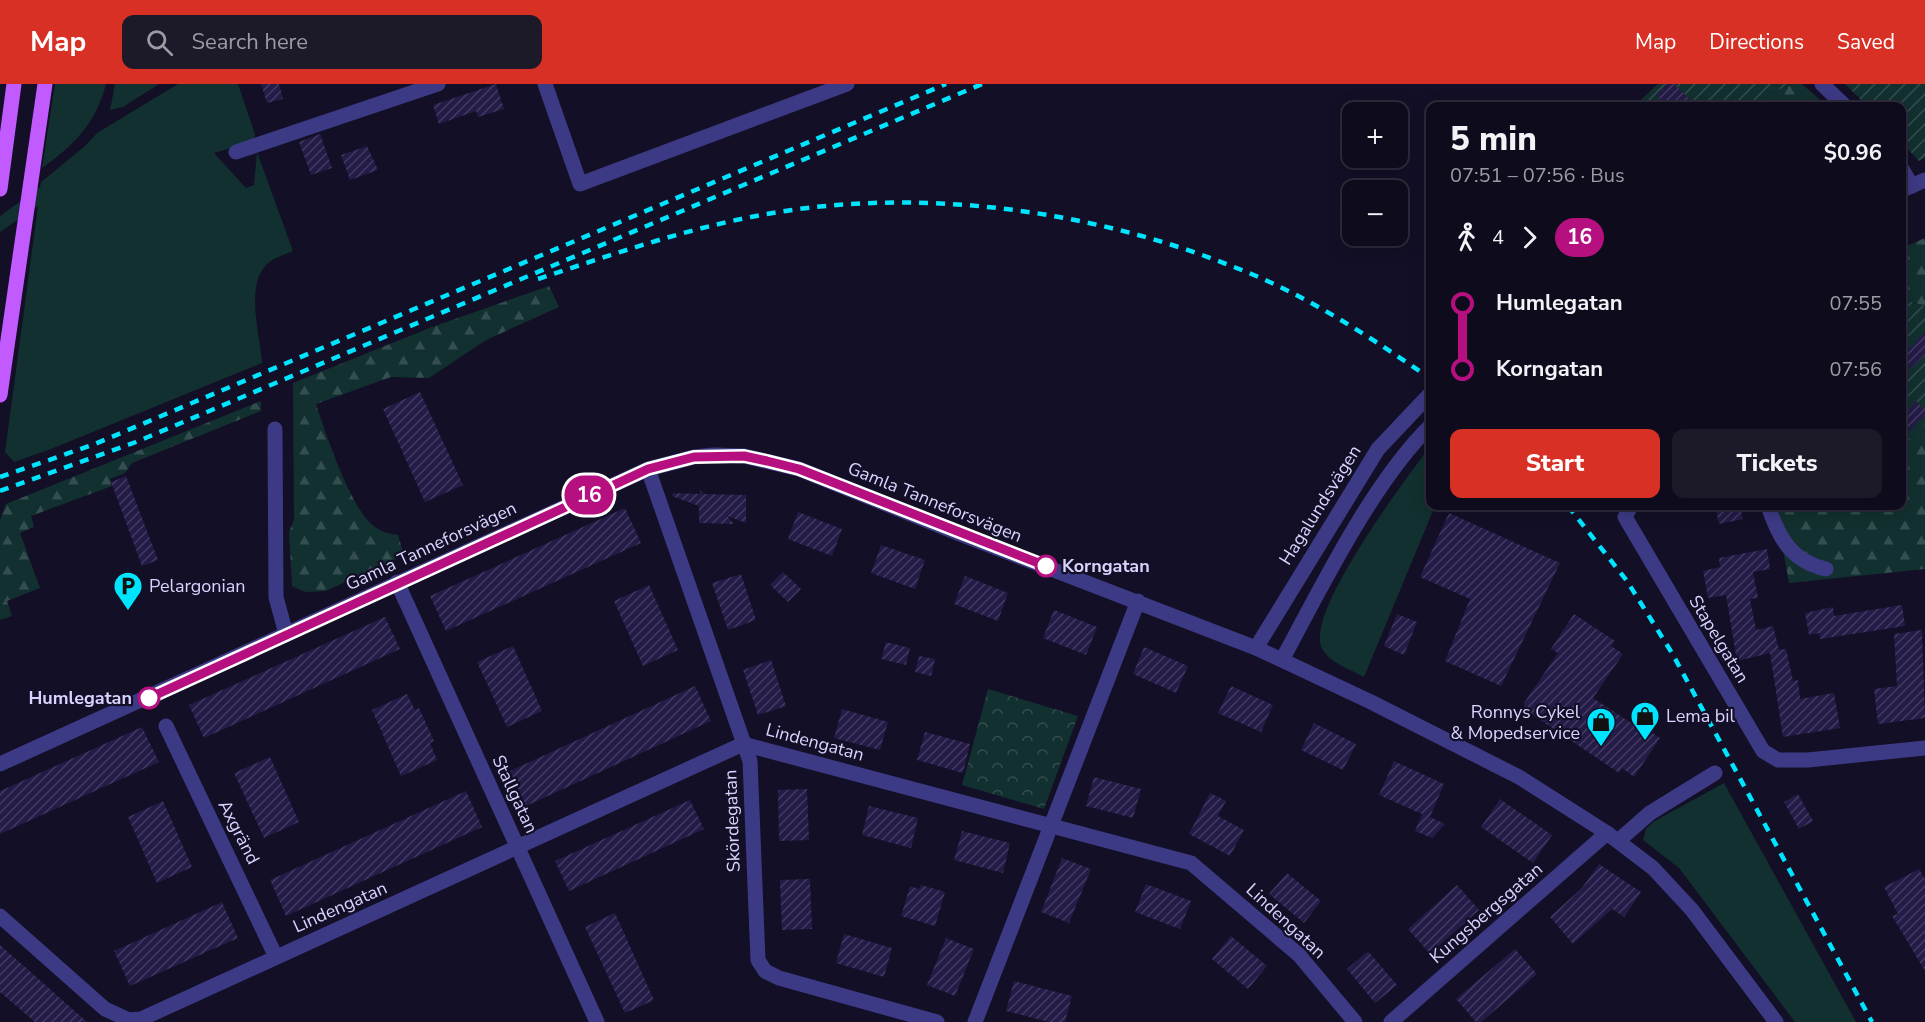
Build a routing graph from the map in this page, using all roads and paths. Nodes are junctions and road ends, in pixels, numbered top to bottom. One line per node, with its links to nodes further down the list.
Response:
1 (14, 84): 9 (main road)
2 (45, 84): 10 (main road)
3 (438, 84): 8 (street)
4 (545, 84): 5 (street)
5 (847, 84)
6 (1822, 84): 7 (street)
7 (1841, 102)
8 (236, 152)
9 (0, 189)
10 (0, 395)
11 (1426, 398): 21 (street, Hagalundsvägen)
12 (275, 429): 20 (street)
13 (1426, 431): 22 (street)
14 (648, 469): 18 (street, Gamla Tanneforsvägen); 19 (street, Gamla Tanneforsvägen); 24 (street, Skördegatan)
15 (1629, 510): 25 (street, Stapelgatan)
16 (1769, 510): 17 (street)
17 (1826, 569)
18 (398, 582): 20 (street, Gamla Tanneforsvägen); 30 (street, Stallgatan)
19 (1138, 601): 21 (street, Gamla Tanneforsvägen); 28 (street)
20 (286, 634): 26 (street, Gamla Tanneforsvägen)
21 (1256, 648): 22 (street, Gamla Tanneforsvägen)
22 (1282, 660): 29 (street, Gamla Tanneforsvägen)
23 (166, 726): 32 (street, Axgränd)
24 (743, 744): 28 (street, Lindengatan); 30 (street, Lindengatan); 34 (street, Skördegatan)
25 (1925, 748)
26 (0, 764)
27 (1715, 773): 29 (street, Kungsbergsgatan)
28 (1052, 824): 35 (street); 36 (street, Lindengatan)
29 (1613, 837): 37 (street, Kungsbergsgatan); 38 (street, Gamla Tanneforsvägen)
30 (519, 848): 32 (street, Lindengatan); 33 (street, Stallgatan)
31 (0, 916): 32 (street, Lindengatan)
32 (276, 957)
33 (597, 1022)
34 (938, 1022)
35 (975, 1022)
36 (1355, 1022)
37 (1391, 1022)
38 (1776, 1022)

